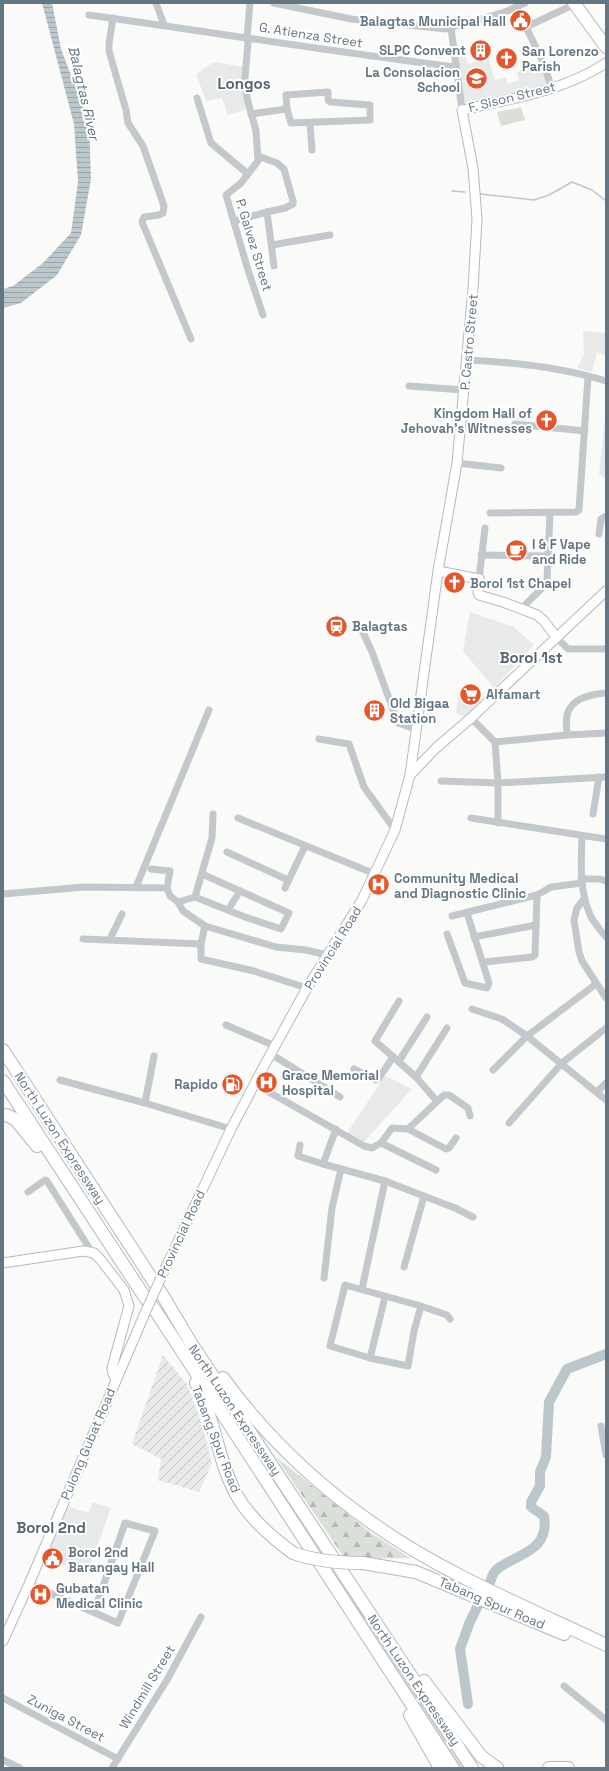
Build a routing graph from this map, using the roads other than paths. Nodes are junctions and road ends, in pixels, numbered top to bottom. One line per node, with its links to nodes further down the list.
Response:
1 (156, 3): 8 (street)
2 (250, 3): 10 (street)
3 (274, 3): 9 (street)
4 (525, 3): 9 (street)
5 (575, 4): 11 (highway); 14 (street)
6 (89, 14): 7 (street, G. Atienza Street)
7 (113, 18): 8 (street, G. Atienza Street); 29 (street)
8 (164, 25): 10 (street, G. Atienza Street)
9 (450, 28): 13 (street, P. Castro Street)
10 (246, 37): 13 (street, G. Atienza Street); 18 (street)
11 (604, 41)
12 (606, 63): 14 (main road, F. Sison Street)
13 (455, 67): 17 (street, P. Castro Street)
14 (552, 88): 17 (main road, F. Sison Street)
15 (197, 98): 22 (street)
16 (287, 109): 18 (street); 19 (street); 19 (street)
17 (462, 110): 30 (main road, P. Castro Street)
18 (251, 114): 21 (street)
19 (310, 123): 20 (street)
20 (312, 150)
21 (258, 156): 22 (street, P. Galvez Street); 23 (street)
22 (248, 174): 24 (street, P. Galvez Street)
23 (267, 212): 24 (street); 26 (street)
24 (234, 220): 28 (street, P. Galvez Street)
25 (330, 235): 26 (street)
26 (272, 245): 27 (street)
27 (274, 266)
28 (263, 315)
29 (191, 339)
30 (466, 360): 31 (street); 34 (main road, P. Castro Street)
31 (588, 376): 32 (street); 36 (street)
32 (606, 381)
33 (409, 386): 34 (street)
34 (464, 390): 37 (main road, P. Castro Street)
35 (516, 424): 36 (street)
36 (585, 431): 40 (street)
37 (457, 463): 38 (street); 46 (main road, P. Castro Street)
38 (501, 468)
39 (490, 512): 40 (street)
40 (550, 513): 45 (street)
41 (606, 516): 43 (street)
42 (485, 528): 44 (street)
43 (599, 534)
44 (480, 555): 45 (street); 47 (street)
45 (548, 556): 49 (street)
46 (438, 570): 47 (main road); 56 (main road, P. Castro Street)
47 (478, 578): 49 (main road)
48 (606, 591): 51 (main road, Provincial Road)
49 (521, 609): 51 (main road)
50 (360, 626): 56 (street)
51 (556, 637): 52 (street); 55 (main road, Provincial Road)
52 (606, 649)
53 (606, 693): 58 (street)
54 (209, 710): 81 (street)
55 (471, 718): 60 (street); 61 (main road, Provincial Road)
56 (415, 729): 61 (main road, P. Castro Street)
57 (606, 733): 58 (street)
58 (567, 735): 60 (street)
59 (319, 739): 70 (street)
60 (495, 742): 64 (street)
61 (410, 775): 70 (main road, Provincial Road)
62 (602, 777): 64 (street); 66 (street)
63 (441, 781): 64 (street)
64 (498, 783): 69 (street)
65 (213, 814): 76 (street)
66 (593, 814)
67 (238, 818): 73 (street)
68 (471, 818): 69 (street)
69 (498, 823): 71 (street)
70 (395, 830): 77 (main road, Provincial Road)
71 (582, 836): 72 (street); 79 (street)
72 (606, 839)
73 (305, 846): 77 (street); 78 (street)
74 (227, 852): 78 (street)
75 (151, 869): 82 (street)
76 (202, 874): 84 (street); 87 (street)
77 (375, 874): 102 (main road, Provincial Road)
78 (288, 880): 83 (street)
79 (581, 881): 80 (street); 86 (street); 88 (street)
80 (606, 881)
81 (136, 887): 82 (street); 85 (street)
82 (167, 888): 89 (street)
83 (285, 888)
84 (240, 891): 90 (street); 90 (street)
85 (3, 894)
86 (537, 895): 91 (street); 94 (street)
87 (195, 897): 89 (street); 90 (street)
88 (584, 899): 98 (street); 104 (street)
89 (178, 902): 95 (street)
90 (228, 910)
91 (466, 913): 93 (street); 97 (street)
92 (122, 914): 100 (street)
93 (452, 916)
94 (536, 924): 97 (street); 103 (street)
95 (205, 926): 101 (street); 102 (street)
96 (447, 934): 103 (street)
97 (474, 937): 103 (street)
98 (606, 937)
99 (83, 939): 100 (street)
100 (110, 939): 101 (street)
101 (201, 944): 105 (street)
102 (327, 955): 105 (main road, Provincial Road)
103 (484, 962)
104 (596, 984): 106 (street); 113 (street)
105 (307, 988): 115 (main road, Provincial Road)
106 (606, 998)
107 (399, 1001): 117 (street)
108 (472, 1008): 113 (street)
109 (427, 1017): 118 (street)
110 (226, 1025): 115 (street)
111 (447, 1028): 122 (street)
112 (606, 1028): 119 (street)
113 (527, 1036): 119 (street); 121 (street)
114 (3, 1050): 155 (highway, North Luzon Expressway)
115 (273, 1050): 126 (main road, Provincial Road); 128 (street)
116 (154, 1056): 131 (street)
117 (393, 1056): 118 (street); 120 (street)
118 (399, 1061): 122 (street)
119 (562, 1063): 127 (street); 134 (street)
120 (354, 1069)
121 (493, 1070)
122 (416, 1077): 129 (street)
123 (60, 1080): 131 (street)
124 (3, 1081): 149 (highway, North Luzon Expressway)
125 (606, 1083): 127 (street)
126 (255, 1084): 135 (main road, Provincial Road); 136 (street)
127 (597, 1092): 130 (street)
128 (340, 1097)
129 (436, 1100): 133 (street); 137 (street)
130 (606, 1100)
131 (145, 1103): 135 (street)
132 (6, 1115): 149 (highway)
133 (470, 1116)
134 (509, 1123)
135 (231, 1129): 158 (main road, Provincial Road, bridge)
136 (336, 1129): 139 (street); 141 (street)
137 (408, 1129): 138 (street); 139 (street)
138 (456, 1138)
139 (381, 1142): 143 (street)
140 (300, 1145): 141 (street)
141 (323, 1164): 142 (street)
142 (341, 1169): 144 (street); 152 (street)
143 (436, 1170)
144 (385, 1181): 146 (street); 153 (street)
145 (28, 1192): 148 (street)
146 (424, 1196): 147 (street); 151 (street)
147 (473, 1217)
148 (91, 1252): 150 (main road); 161 (main road)
149 (119, 1259): 154 (highway, North Luzon Expressway)
150 (3, 1263)
151 (404, 1267)
152 (324, 1278)
153 (362, 1289): 156 (street); 160 (street)
154 (144, 1296): 166 (highway, North Luzon Expressway); 171 (highway, Tabang Spur Road, bridge)
155 (162, 1296): 165 (highway, North Luzon Expressway); 170 (highway, Tabang Spur Road)
156 (385, 1296): 157 (street); 160 (street)
157 (421, 1306): 159 (street); 160 (street)
158 (144, 1313): 161 (main road, Pulong Gubat Road)
159 (450, 1319)
160 (370, 1358)
161 (116, 1379): 164 (main road, Pulong Gubat Road)
162 (601, 1426): 163 (street)
163 (606, 1455)
164 (29, 1584): 167 (street); 169 (main road, Pulong Gubat Road)
165 (350, 1584): 181 (highway, North Luzon Expressway); 182 (highway)
166 (340, 1595): 179 (highway); 180 (highway, North Luzon Expressway)
167 (94, 1612): 167 (street)
168 (201, 1617): 175 (street, Windmill Street)
169 (3, 1641)
170 (606, 1645)
171 (606, 1654)
172 (564, 1686): 174 (street)
173 (3, 1698): 175 (street, Zuniga Street)
174 (606, 1720)
175 (118, 1759): 178 (street, Windmill Street)
176 (3, 1760): 177 (street)
177 (20, 1768)
178 (112, 1768)
179 (440, 1768)
180 (453, 1768)
181 (472, 1768)
182 (497, 1768)
183 (548, 1768): 184 (highway)
184 (568, 1768)

